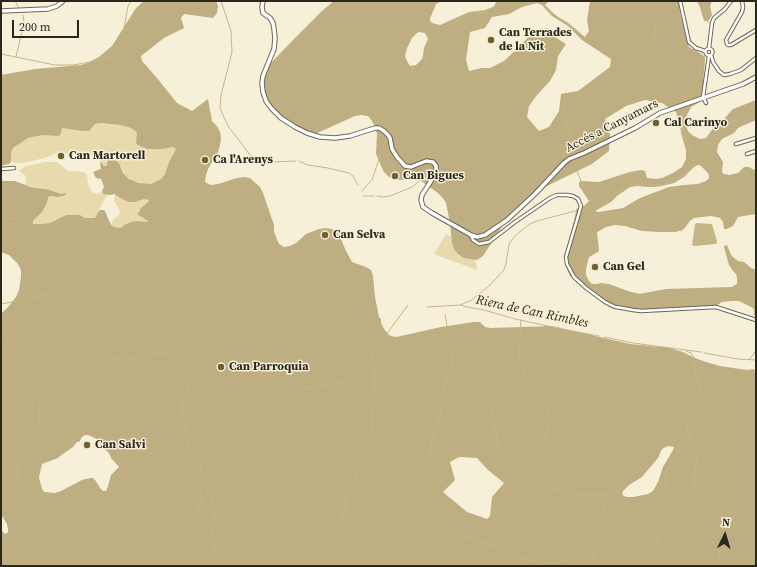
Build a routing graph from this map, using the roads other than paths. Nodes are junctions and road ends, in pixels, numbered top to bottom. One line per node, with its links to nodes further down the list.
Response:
1 (63, 1): 6 (street)
2 (263, 1): 21 (street)
3 (680, 1): 9 (street)
4 (731, 1): 8 (street)
5 (742, 1): 7 (street)
6 (1, 11)
7 (756, 30)
8 (709, 48): 9 (street); 10 (street)
9 (705, 51): 10 (street)
10 (710, 55): 11 (street); 13 (street)
11 (756, 58)
12 (756, 77): 13 (street, Accés a Canyamars)
13 (703, 97): 14 (street); 21 (street, Accés a Canyamars)
14 (706, 103)
15 (756, 138): 16 (street)
16 (736, 144)
17 (756, 151): 18 (street)
18 (747, 154)
19 (14, 168): 20 (street)
20 (1, 169)
21 (471, 235): 22 (street)
22 (756, 320)

